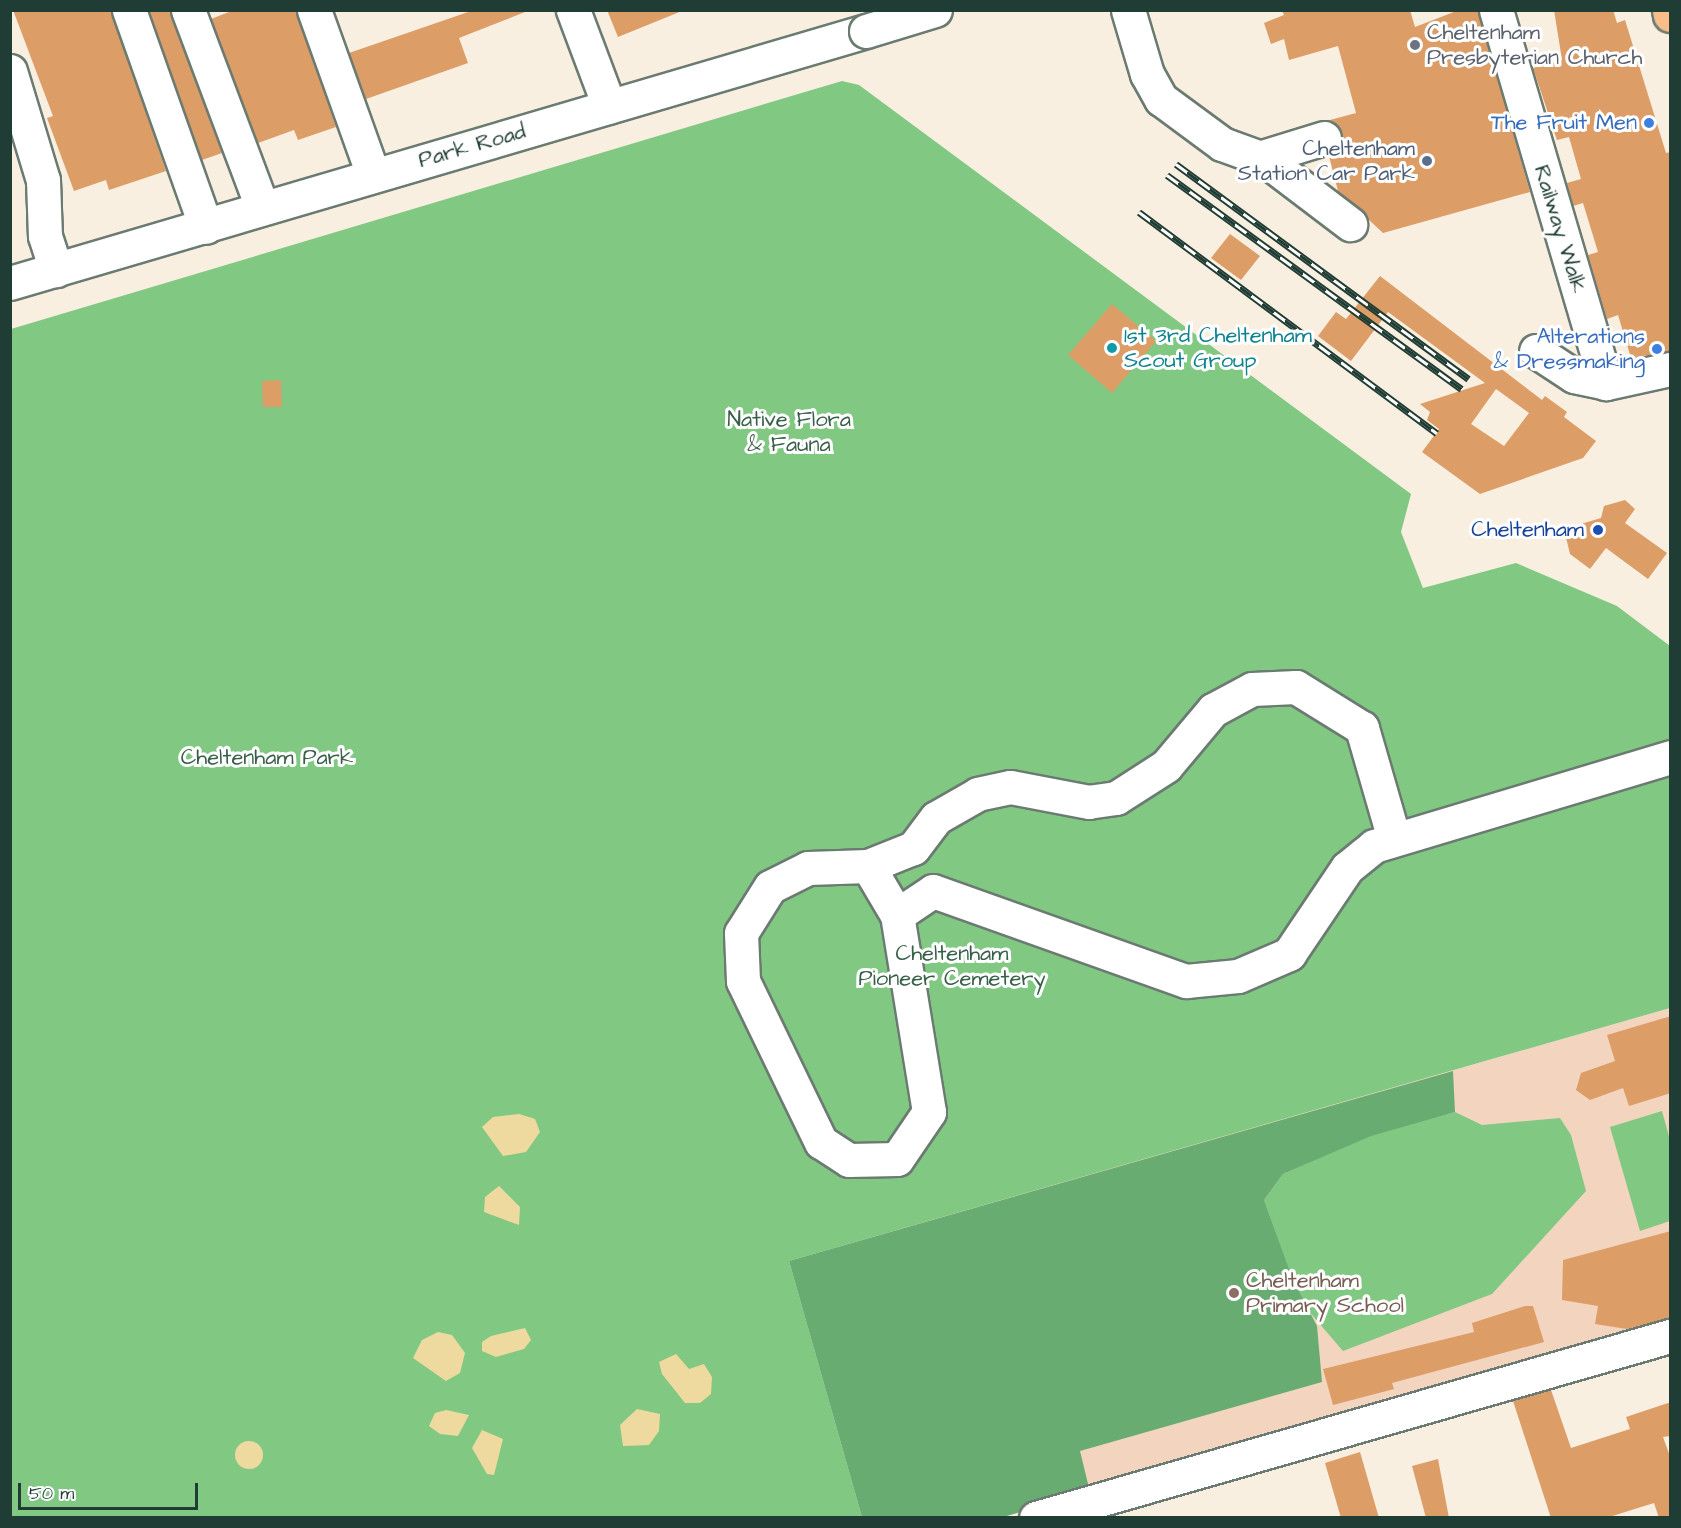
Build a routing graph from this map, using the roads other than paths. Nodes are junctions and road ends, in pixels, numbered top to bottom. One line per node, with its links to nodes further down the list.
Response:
1 (129, 10): 17 (street)
2 (188, 10): 15 (street)
3 (314, 10): 14 (street)
4 (573, 10): 11 (street)
5 (935, 10): 11 (street, Park Road, bridge)
6 (1128, 10): 13 (street)
7 (1496, 10): 22 (street, Railway Walk)
8 (1669, 10): 9 (main road)
9 (1671, 15)
10 (10, 71): 18 (street)
11 (609, 106): 14 (street, Park Road)
12 (1324, 138): 13 (street)
13 (1259, 158): 16 (street)
14 (373, 175): 15 (street, Park Road)
15 (262, 207): 17 (street, Park Road)
16 (1350, 224)
17 (206, 227): 18 (street, Park Road)
18 (56, 270): 19 (street, Park Road)
19 (10, 283)
20 (1536, 351): 22 (street)
21 (1671, 369): 22 (street)
22 (1606, 383)
23 (1671, 757): 24 (street)
24 (1394, 839): 25 (street); 27 (street)
25 (913, 848): 26 (street); 27 (street)
26 (868, 866): 28 (street); 28 (street)
27 (933, 891): 28 (street)
28 (897, 915)
29 (1671, 1336): 30 (street)
30 (1036, 1518)

